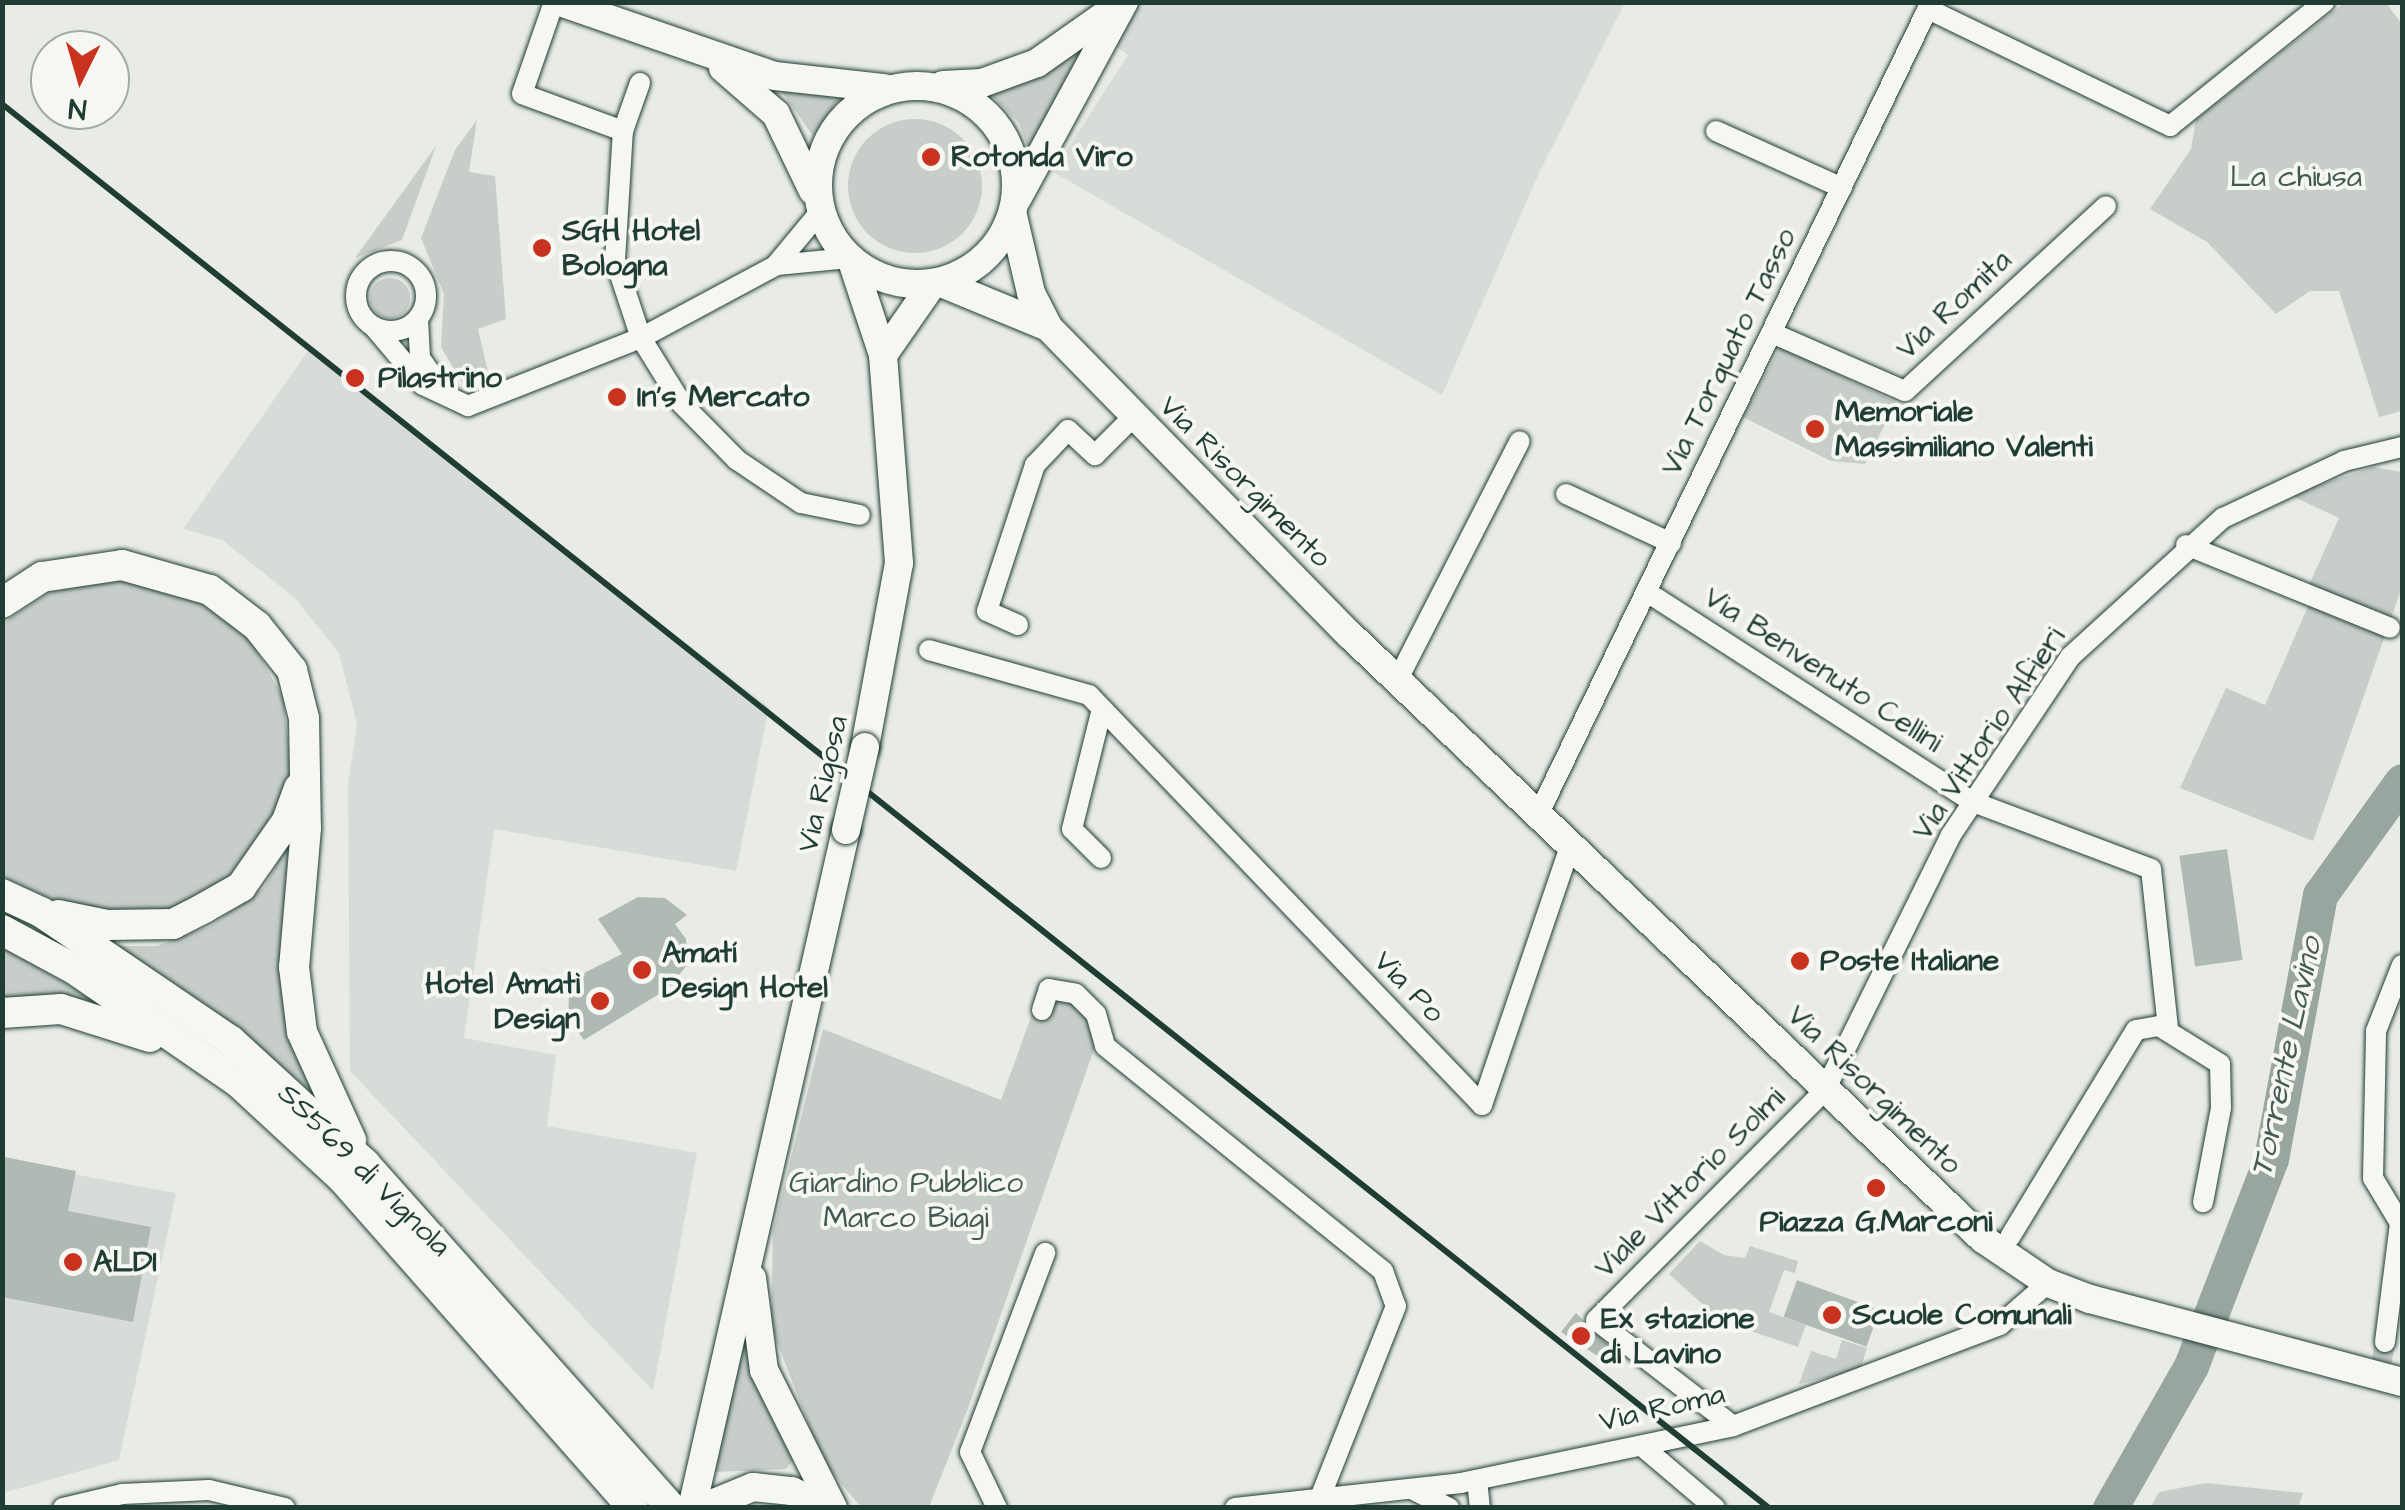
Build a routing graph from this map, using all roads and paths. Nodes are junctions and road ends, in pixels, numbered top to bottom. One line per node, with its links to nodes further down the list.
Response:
1 (557, 2): 5 (main road); 9 (street)
2 (1124, 2): 7 (main road); 13 (main road)
3 (2324, 2): 4 (street, Via Torquato Tasso)
4 (1929, 6): 11 (street, Via Torquato Tasso)
5 (706, 57): 8 (main road); 14 (main road)
6 (640, 83): 9 (street)
7 (926, 85): 8 (main road); 13 (main road)
8 (890, 88): 14 (main road)
9 (623, 131): 22 (street)
10 (1716, 131): 11 (street)
11 (1842, 188): 21 (street, Via Torquato Tasso)
12 (2106, 206): 21 (street, Via Romita)
13 (1014, 208): 17 (main road); 20 (main road, Via Risorgimento)
14 (819, 210): 15 (main road); 16 (street)
15 (850, 260): 16 (street); 17 (main road); 23 (main road, Via Rigosa)
16 (775, 266): 22 (street)
17 (936, 282): 20 (main road, Via Risorgimento); 23 (main road)
18 (418, 319): 19 (street); 19 (street); 24 (street)
19 (374, 327): 24 (street)
20 (1048, 328): 25 (main road, Via Risorgimento)
21 (1772, 333): 30 (street, Via Torquato Tasso)
22 (641, 338): 24 (street); 29 (street)
23 (883, 355): 55 (main road, Via Rigosa, bridge)
24 (454, 402)
25 (1134, 416): 34 (street); 37 (main road, Via Risorgimento)
26 (1520, 441): 37 (street)
27 (2402, 447): 31 (street, Via Vittorio Alfieri)
28 (1566, 494): 30 (street)
29 (860, 515)
30 (1671, 543): 32 (street, Via Torquato Tasso)
31 (2186, 545): 35 (street); 40 (street, Via Vittorio Alfieri)
32 (1647, 592): 40 (street, Via Benvenuto Cellini); 41 (street, Via Torquato Tasso)
33 (2, 604): 39 (highway)
34 (1018, 625)
35 (2390, 628)
36 (929, 650): 38 (street, Via Po)
37 (1398, 679): 41 (main road, Via Risorgimento)
38 (1102, 709): 42 (street, Via Po); 43 (street)
39 (305, 771): 45 (highway); 53 (highway)
40 (1973, 802): 50 (street, Via Benvenuto Cellini); 52 (street, Via Vittorio Alfieri)
41 (1539, 813): 42 (main road, Via Risorgimento)
42 (1571, 843): 52 (main road, Via Risorgimento)
43 (1101, 858)
44 (2, 894): 45 (highway, SS569 di Vignola)
45 (42, 912): 53 (highway, SS569 di Vignola)
46 (2, 930): 51 (highway, SS569 di Vignola)
47 (2402, 966): 59 (street)
48 (1042, 1010): 68 (street)
49 (2, 1013): 51 (highway)
50 (2168, 1028): 54 (street); 56 (street)
51 (238, 1082): 62 (highway, SS569 di Vignola)
52 (1826, 1090): 58 (main road, Via Risorgimento); 61 (street, Viale Vittorio Solmi)
53 (365, 1164): 62 (highway, SS569 di Vignola)
54 (2204, 1202)
55 (753, 1222): 73 (main road, Via Rigosa); 76 (main road, Via Rigosa)
56 (2010, 1237)
57 (1045, 1253): 77 (street)
58 (2048, 1283): 60 (main road, Via Risorgimento); 63 (street, Via Roma)
59 (2384, 1342)
60 (2387, 1374)
61 (1687, 1396): 63 (street, Viale Vittorio Solmi); 64 (street)
62 (570, 1416): 71 (highway, SS569 di Vignola); 72 (highway, SS569 di Vignola)
63 (1733, 1426): 64 (street, Via Roma)
64 (1688, 1433): 65 (street, Via Roma)
65 (1642, 1446): 66 (street, Via Roma); 81 (street)
66 (1477, 1480): 67 (street, Via Roma); 80 (street)
67 (1406, 1495): 68 (street, Via Roma); 79 (street)
68 (1320, 1498): 78 (street, Via Roma)
69 (63, 1508): 70 (street)
70 (285, 1508)
71 (632, 1508)
72 (671, 1508)
73 (692, 1508)
74 (702, 1508): 75 (main road)
75 (825, 1508)
76 (834, 1508)
77 (997, 1508)
78 (1235, 1508)
79 (1449, 1508)
80 (1480, 1508)
81 (1715, 1508)

